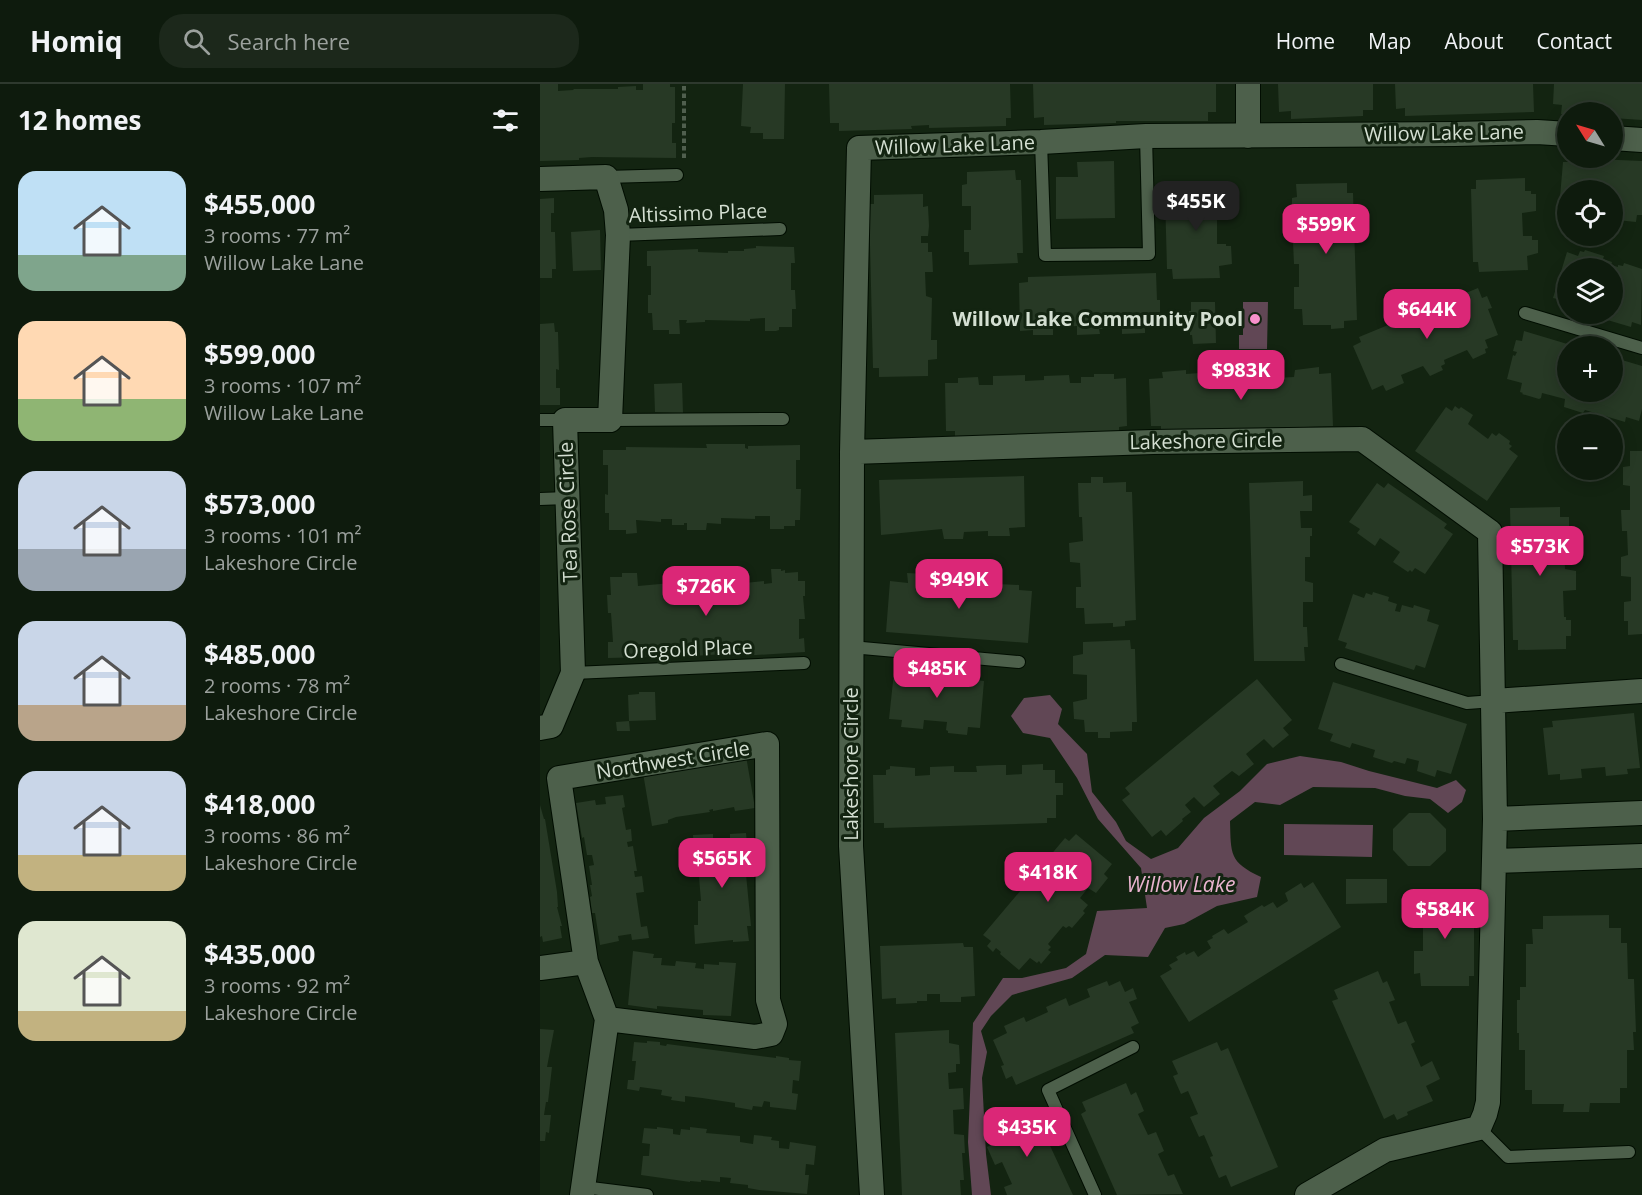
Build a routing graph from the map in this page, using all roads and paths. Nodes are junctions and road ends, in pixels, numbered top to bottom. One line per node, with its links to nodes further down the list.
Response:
1 (684, 84): 9 (path)
2 (1248, 84): 5 (street)
3 (1557, 133): 5 (street, Willow Lake Lane)
4 (1146, 136): 5 (street, Willow Lake Lane); 8 (street, Willow Lake Lane); 8 (lane)
5 (1248, 136)
6 (1623, 139): 7 (street)
7 (1642, 140)
8 (1041, 142): 20 (street, Willow Lake Lane)
9 (677, 175): 10 (lane)
10 (606, 177): 11 (street); 13 (street)
11 (540, 179)
12 (780, 229): 13 (lane, Altissimo Place)
13 (618, 235): 19 (street)
14 (1525, 313): 15 (lane)
15 (1642, 348)
16 (783, 419): 19 (lane)
17 (540, 420): 18 (lane)
18 (566, 420): 19 (street, Tea Rose Circle); 21 (street, Tea Rose Circle)
19 (610, 420)
20 (852, 452): 23 (street, Lakeshore Circle); 29 (street, Lakeshore Circle)
21 (567, 498): 22 (lane); 27 (street, Tea Rose Circle)
22 (540, 499)
23 (851, 647): 24 (lane); 43 (street, Lakeshore Circle)
24 (1019, 662)
25 (804, 663): 27 (lane, Oregold Place)
26 (1341, 664): 29 (lane)
27 (573, 673): 30 (street, Tea Rose Circle)
28 (1642, 691): 29 (street)
29 (1494, 701): 32 (street, Lakeshore Circle)
30 (540, 728)
31 (1642, 813): 32 (street)
32 (1495, 819): 34 (street, Lakeshore Circle)
33 (1642, 856): 34 (street)
34 (1494, 861): 39 (street, Lakeshore Circle)
35 (586, 962): 36 (street); 37 (street); 37 (street, Northwest Circle)
36 (540, 968)
37 (607, 1019): 41 (street)
38 (1133, 1047): 44 (lane)
39 (1479, 1128): 40 (lane); 45 (street)
40 (1629, 1152)
41 (582, 1191): 42 (lane)
42 (647, 1195)
43 (872, 1195)
44 (1095, 1195)
45 (1307, 1195)

